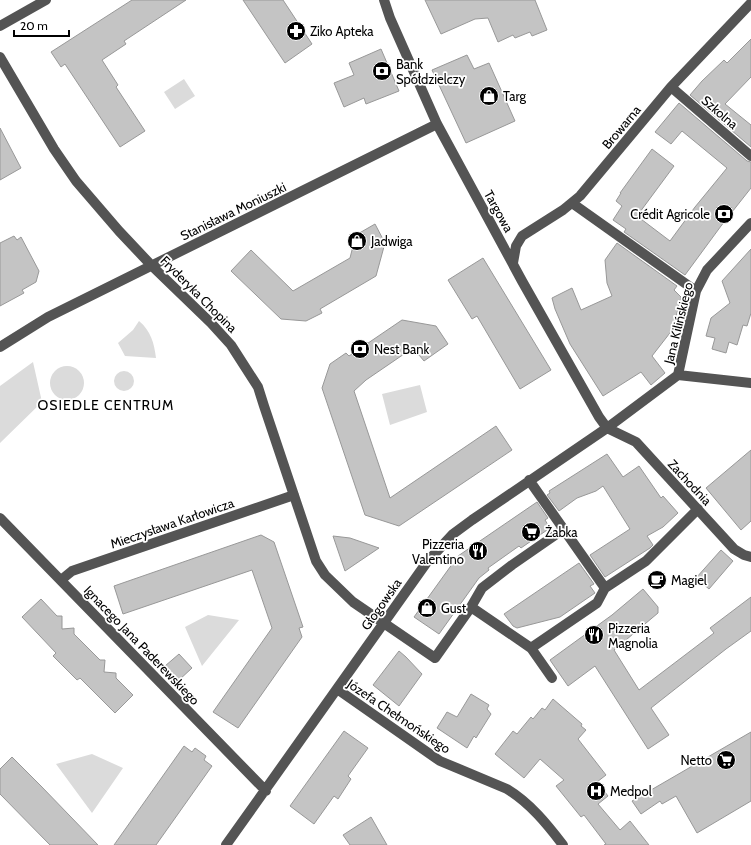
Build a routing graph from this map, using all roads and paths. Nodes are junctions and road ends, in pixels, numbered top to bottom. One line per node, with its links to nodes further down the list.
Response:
1 (46, 0): 4 (street)
2 (384, 0): 7 (street, Targowa)
3 (751, 3): 6 (street, Browarna)
4 (0, 26)
5 (0, 57): 12 (street, Fryderyka Chopina)
6 (671, 87): 8 (street, Szkolna); 9 (street, Browarna)
7 (438, 124): 11 (street, Targowa); 12 (street, Stanisława Moniuszki)
8 (751, 156)
9 (572, 203): 11 (street, Browarna); 13 (street)
10 (751, 222): 13 (street, Jana Kilińskiego)
11 (513, 263): 17 (street, Targowa)
12 (152, 266): 14 (street, Stanisława Moniuszki); 19 (street, Fryderyka Chopina)
13 (696, 291): 15 (street, Jana Kilińskiego)
14 (0, 347)
15 (678, 375): 16 (street); 17 (street, Głogowska)
16 (751, 383)
17 (607, 428): 18 (street, Głogowska); 20 (street, Zachodnia)
18 (530, 480): 22 (street); 27 (street, Głogowska)
19 (294, 495): 24 (street, Mieczysława Karłowicza); 27 (street, Fryderyka Chopina)
20 (698, 509): 23 (street, Zachodnia); 25 (street)
21 (0, 518): 24 (street, Ignacego Jana Paderewskiego)
22 (564, 530): 25 (street); 26 (street)
23 (751, 557)
24 (61, 580): 31 (street, Ignacego Jana Paderewskiego)
25 (605, 588): 28 (street)
26 (471, 607): 27 (street, Fryderyka Chopina); 28 (street)
27 (384, 623): 30 (street, Głogowska)
28 (531, 648): 29 (street)
29 (552, 678)
30 (337, 690): 31 (street, Głogowska); 33 (street, Józefa Chełmońskiego)
31 (266, 791): 32 (street, Głogowska)
32 (226, 845)
33 (563, 845)

